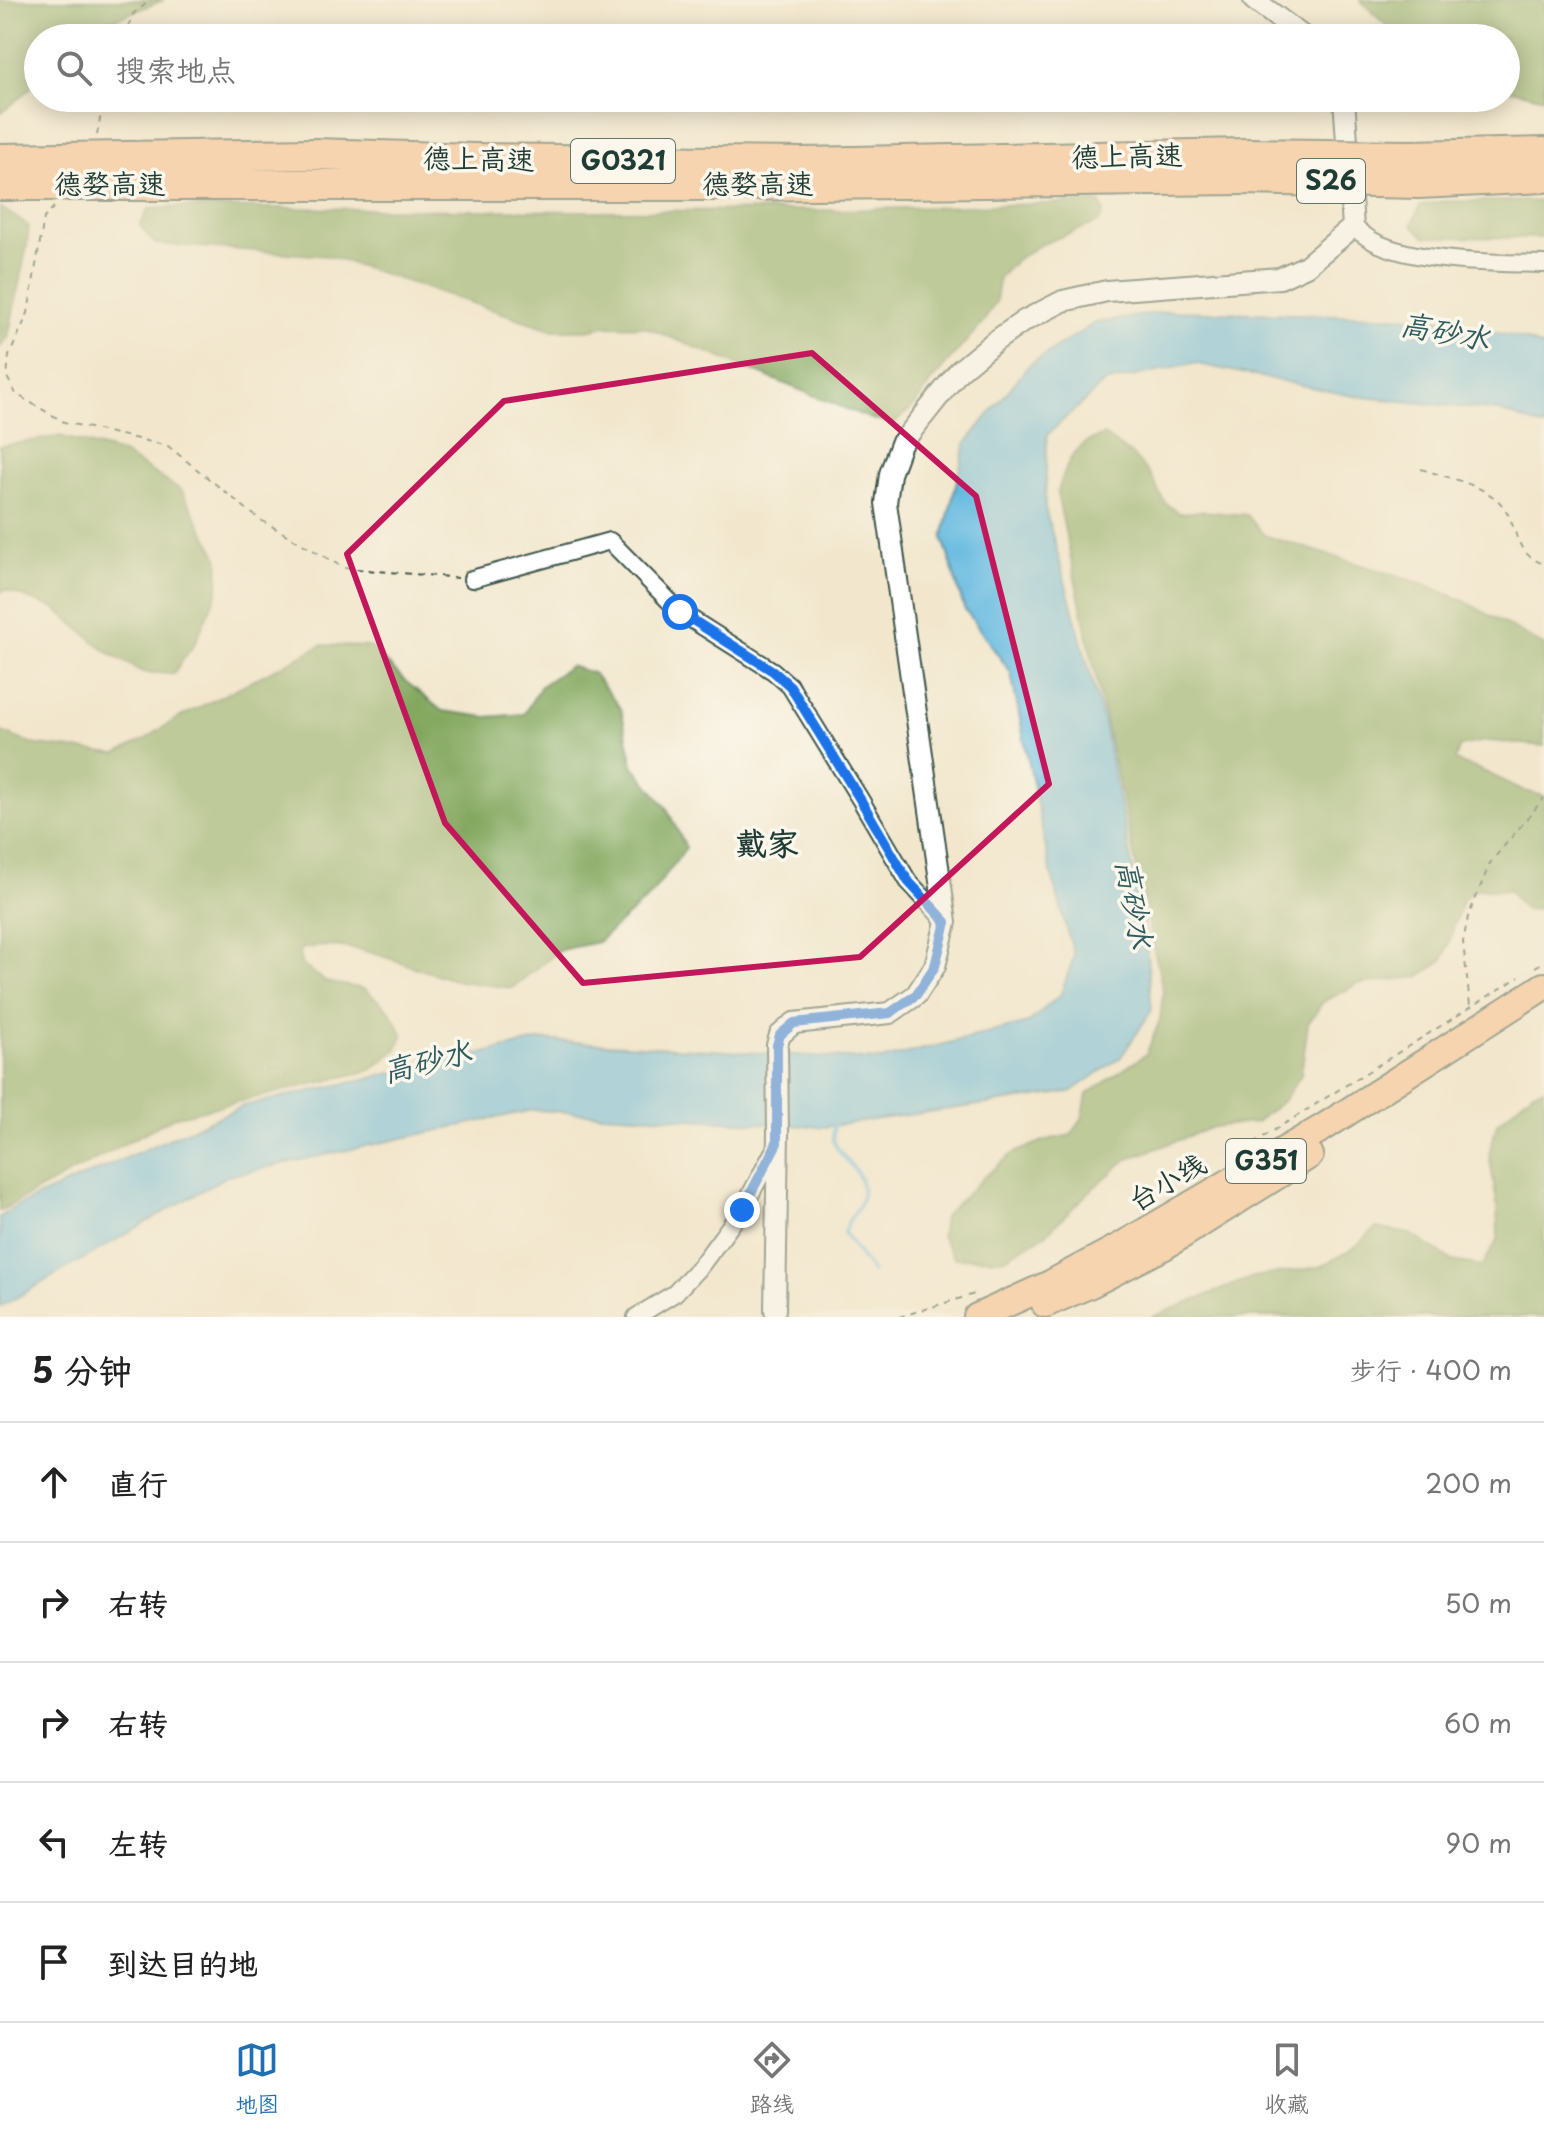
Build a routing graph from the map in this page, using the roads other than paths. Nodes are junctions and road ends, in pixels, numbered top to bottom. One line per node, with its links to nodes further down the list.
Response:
1 (1254, 0): 2 (street)
2 (1286, 24)
3 (1345, 112): 10 (street)
4 (1544, 153): 7 (highway)
5 (0, 159): 6 (highway, 德上高速 / G0321)
6 (1244, 167): 7 (highway, 德婺高速 / S26, bridge); 9 (highway, 德婺高速 / S26)
7 (1415, 170): 8 (highway)
8 (1544, 177)
9 (0, 185)
10 (1353, 227): 11 (street); 13 (street)
11 (1544, 264)
12 (472, 579): 13 (street)
13 (946, 922): 16 (street)
14 (1538, 978): 17 (highway, 台小线 / G351)
15 (1544, 1004): 20 (highway, 台小线 / G351)
16 (778, 1138): 18 (street); 19 (street)
17 (977, 1305)
18 (775, 1310)
19 (636, 1317)
20 (1016, 1317)

